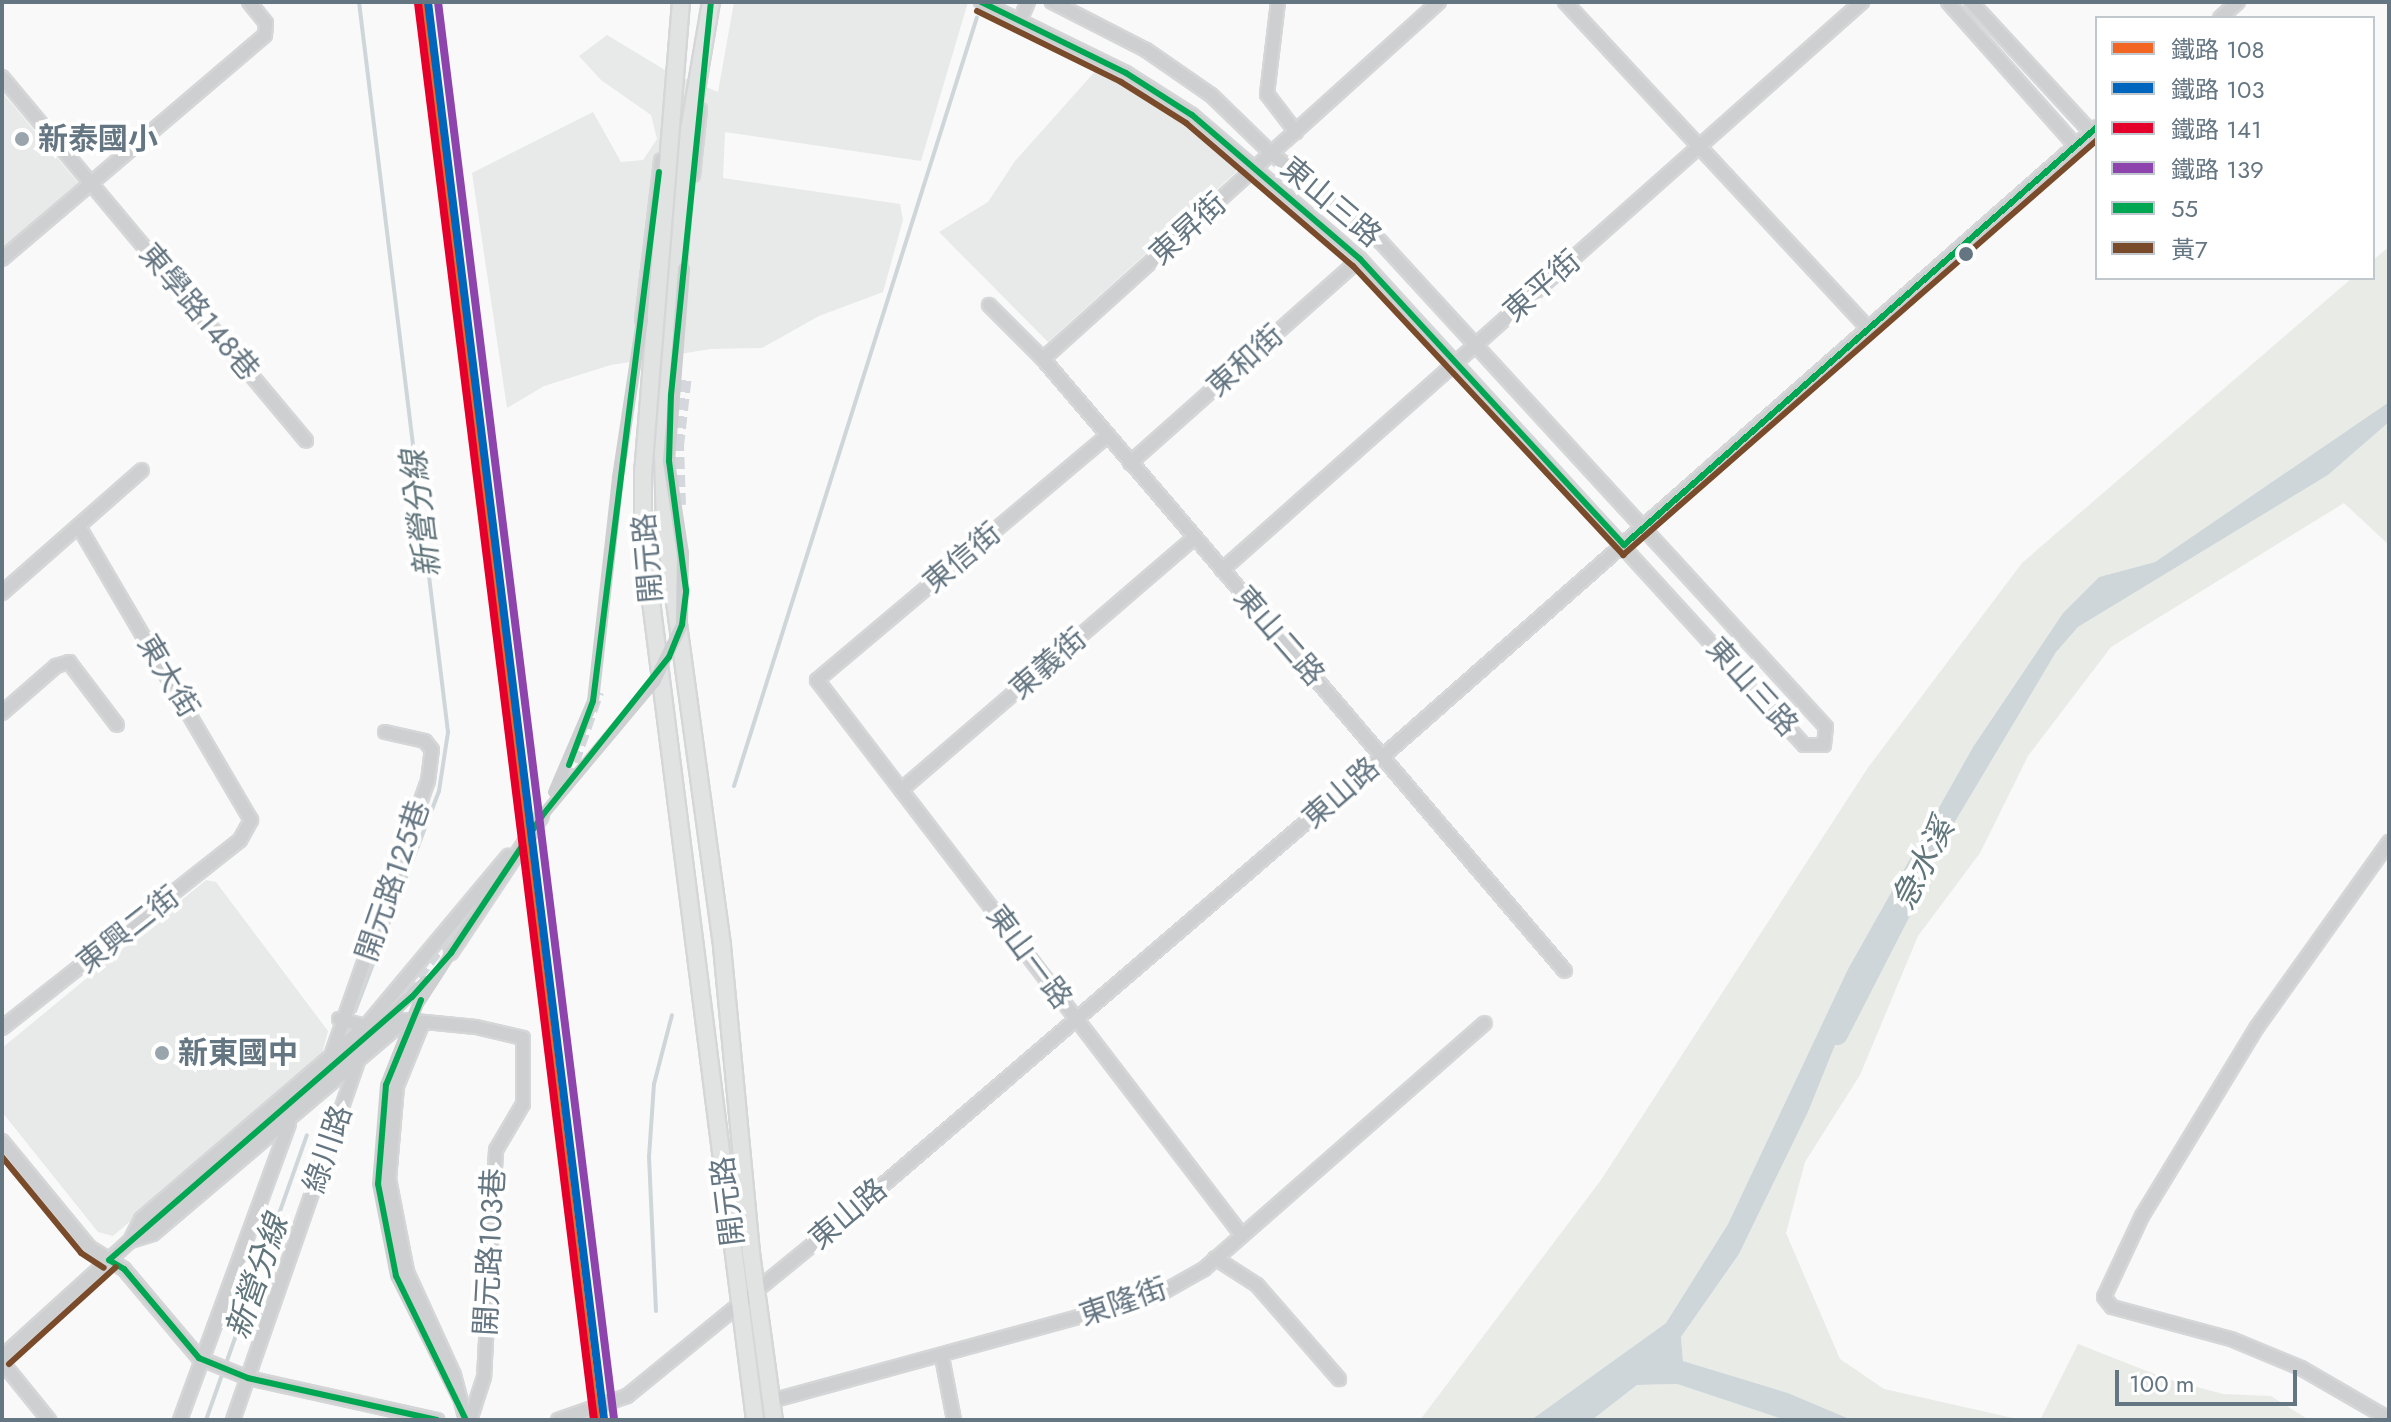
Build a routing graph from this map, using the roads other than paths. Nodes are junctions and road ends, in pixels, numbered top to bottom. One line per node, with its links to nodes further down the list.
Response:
1 (249, 2): 21 (street)
2 (981, 2): 13 (street, 東山三路)
3 (1028, 2): 13 (street)
4 (1052, 2): 19 (street, 東山三路)
5 (1278, 2): 16 (street, 東山三路)
6 (1439, 2): 16 (street, 東昇街)
7 (1565, 2): 18 (street)
8 (1862, 2): 18 (street, 東平街)
9 (1948, 2): 17 (street)
10 (1971, 2): 15 (street)
11 (681, 8): 47 (street, bridge); 69 (main road, 開元路)
12 (710, 8): 47 (street, 開元路, bridge); 68 (main road, 開元路)
13 (1020, 20): 20 (street, 東山三路)
14 (2, 77): 21 (street, 東學路148巷)
15 (2094, 130): 17 (street, 東山路)
16 (1296, 132): 19 (street, 東昇街)
17 (2076, 146): 25 (street, 東山路)
18 (1701, 147): 25 (street); 26 (street, 東平街)
19 (1273, 155): 20 (street, 東昇街); 26 (street, 東山三路)
20 (1255, 169): 23 (street, 東山三路); 27 (street, 東昇街)
21 (92, 183): 22 (street); 30 (street, 東學路148巷)
22 (2, 259)
23 (1360, 259): 28 (street, 東山三路); 31 (street, 東和街)
24 (989, 305): 27 (street, 東山二路)
25 (1869, 329): 35 (street, 東山路)
26 (1475, 345): 28 (street, 東平街); 35 (street, 東山三路)
27 (1043, 359): 29 (street, 東山二路)
28 (1455, 363): 38 (street, 東山三路); 39 (street, 東平街)
29 (1107, 436): 31 (street, 東山二路); 41 (street, 東信街)
30 (306, 441)
31 (1130, 463): 36 (street, 東山二路)
32 (142, 470): 34 (street)
33 (606, 511): 37 (street)
34 (79, 527): 40 (street); 48 (street, 東大街)
35 (1644, 527): 38 (street, 東山路); 38 (street, 東山三路)
36 (1194, 538): 39 (street, 東山二路); 46 (street, 東義街)
37 (613, 539)
38 (1624, 545): 45 (street, 東山路)
39 (1222, 570): 45 (street, 東山二路)
40 (2, 593)
41 (817, 680): 46 (street, 東山一路)
42 (2, 713): 43 (street)
43 (117, 725)
44 (385, 732): 53 (street, 開元路125巷)
45 (1382, 757): 52 (street, 東山二路); 55 (street, 東山路)
46 (901, 790): 55 (street, 東山一路)
47 (542, 816): 51 (street)
48 (249, 827): 59 (street, 東興二街)
49 (2389, 842): 78 (street)
50 (508, 856): 58 (street)
51 (451, 953): 65 (street, bridge); 75 (street, bridge)
52 (1565, 971)
53 (342, 1018): 58 (street); 61 (street, 開元路125巷)
54 (405, 1020): 56 (street, 開元路103巷); 58 (street, 開元路103巷); 60 (street)
55 (1078, 1021): 64 (street, 東山一路); 68 (street, 東山路)
56 (423, 1022): 75 (street); 83 (street, 開元路103巷)
57 (1485, 1023): 64 (street, 東隆街)
58 (366, 1026): 61 (street)
59 (2, 1028)
60 (359, 1059): 62 (street); 73 (street, 綠川路)
61 (329, 1061): 65 (street)
62 (290, 1120): 65 (street); 72 (street)
63 (2, 1141): 67 (street)
64 (1241, 1234): 66 (street, 東隆街)
65 (130, 1241): 67 (street)
66 (1215, 1258): 70 (street, 東隆街); 74 (street)
67 (109, 1260): 71 (street); 72 (street)
68 (756, 1290): 69 (street, 東山路); 76 (main road, 開元路)
69 (740, 1303): 84 (street, 東山路); 85 (main road, 開元路)
70 (942, 1357): 76 (street, 東隆街); 87 (street)
71 (2, 1360): 79 (street)
72 (205, 1361): 73 (street); 80 (street)
73 (248, 1378): 77 (street); 81 (street, 綠川路)
74 (1339, 1379)
75 (457, 1398): 83 (street)
76 (771, 1401): 86 (main road, 開元路)
77 (384, 1415): 82 (street)
78 (2389, 1419)
79 (49, 1420)
80 (180, 1420)
81 (233, 1420)
82 (437, 1420)
83 (468, 1420)
84 (558, 1420)
85 (755, 1420)
86 (774, 1420)
87 (954, 1420)

